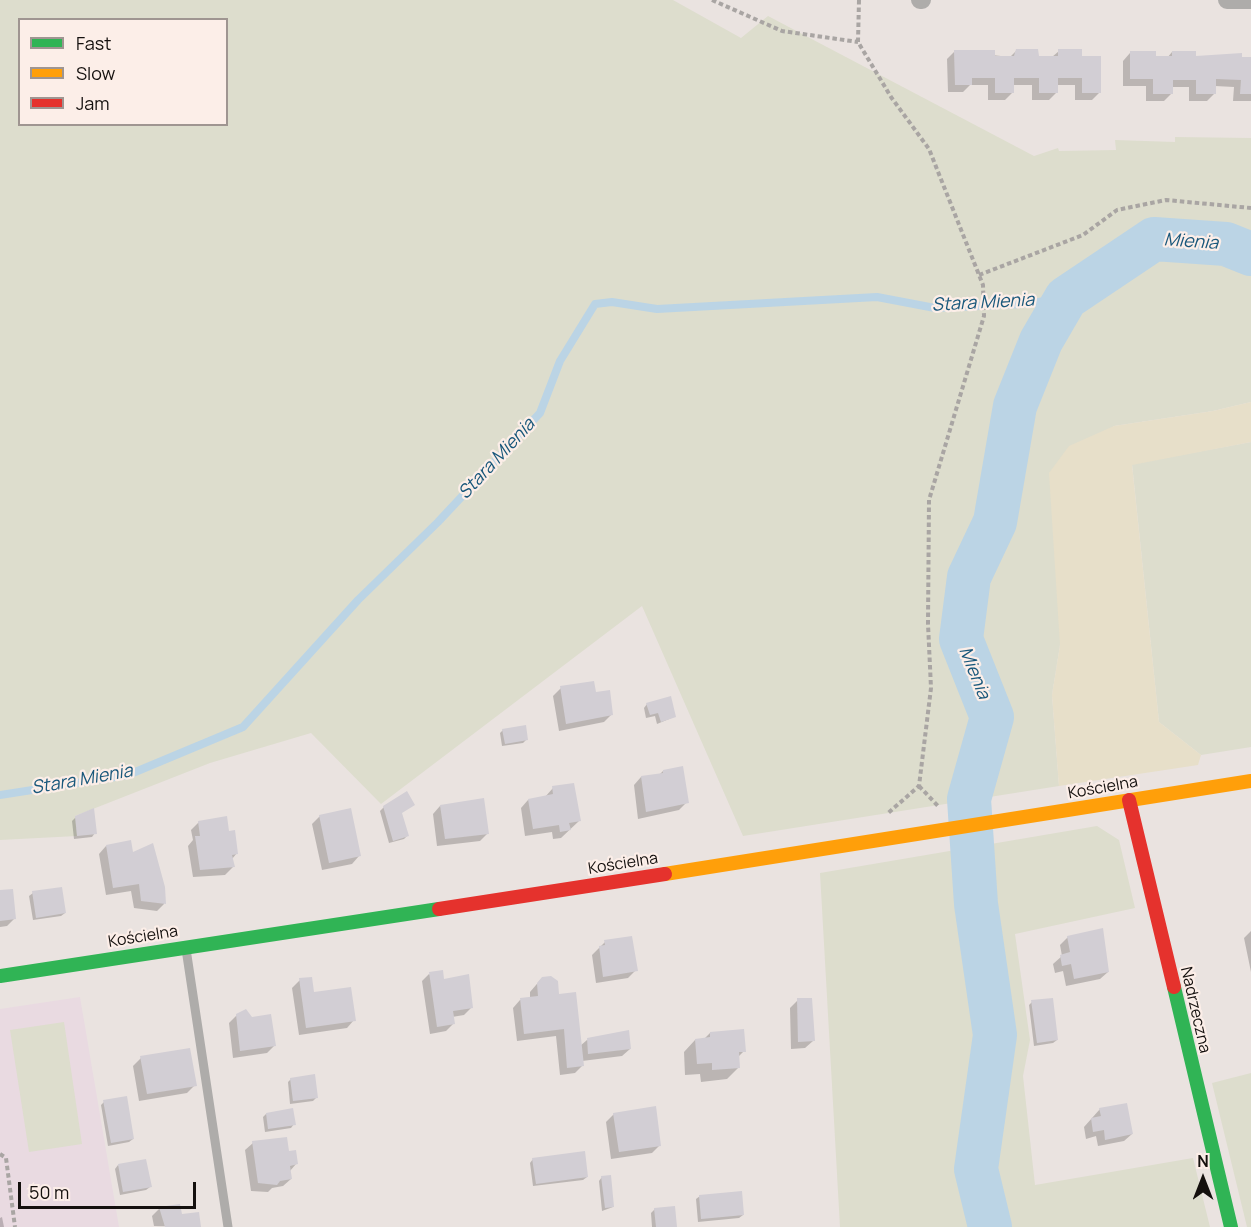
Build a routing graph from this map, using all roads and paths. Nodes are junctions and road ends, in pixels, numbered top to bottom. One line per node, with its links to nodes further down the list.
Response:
1 (712, 0): 5 (path)
2 (859, 0): 5 (path)
3 (1227, 0): 4 (street)
4 (1251, 0)
5 (858, 42): 7 (path)
6 (1251, 208): 7 (path)
7 (979, 275): 10 (path)
8 (1251, 781): 9 (street, Kościelna)
9 (1129, 800): 10 (street, Kościelna); 16 (street, Nadrzeczna)
10 (872, 842): 11 (street, Kościelna)
11 (185, 947): 12 (street, Kościelna); 15 (lane)
12 (0, 976)
13 (0, 1154): 14 (path)
14 (15, 1227)
15 (228, 1227)
16 (1231, 1227)

